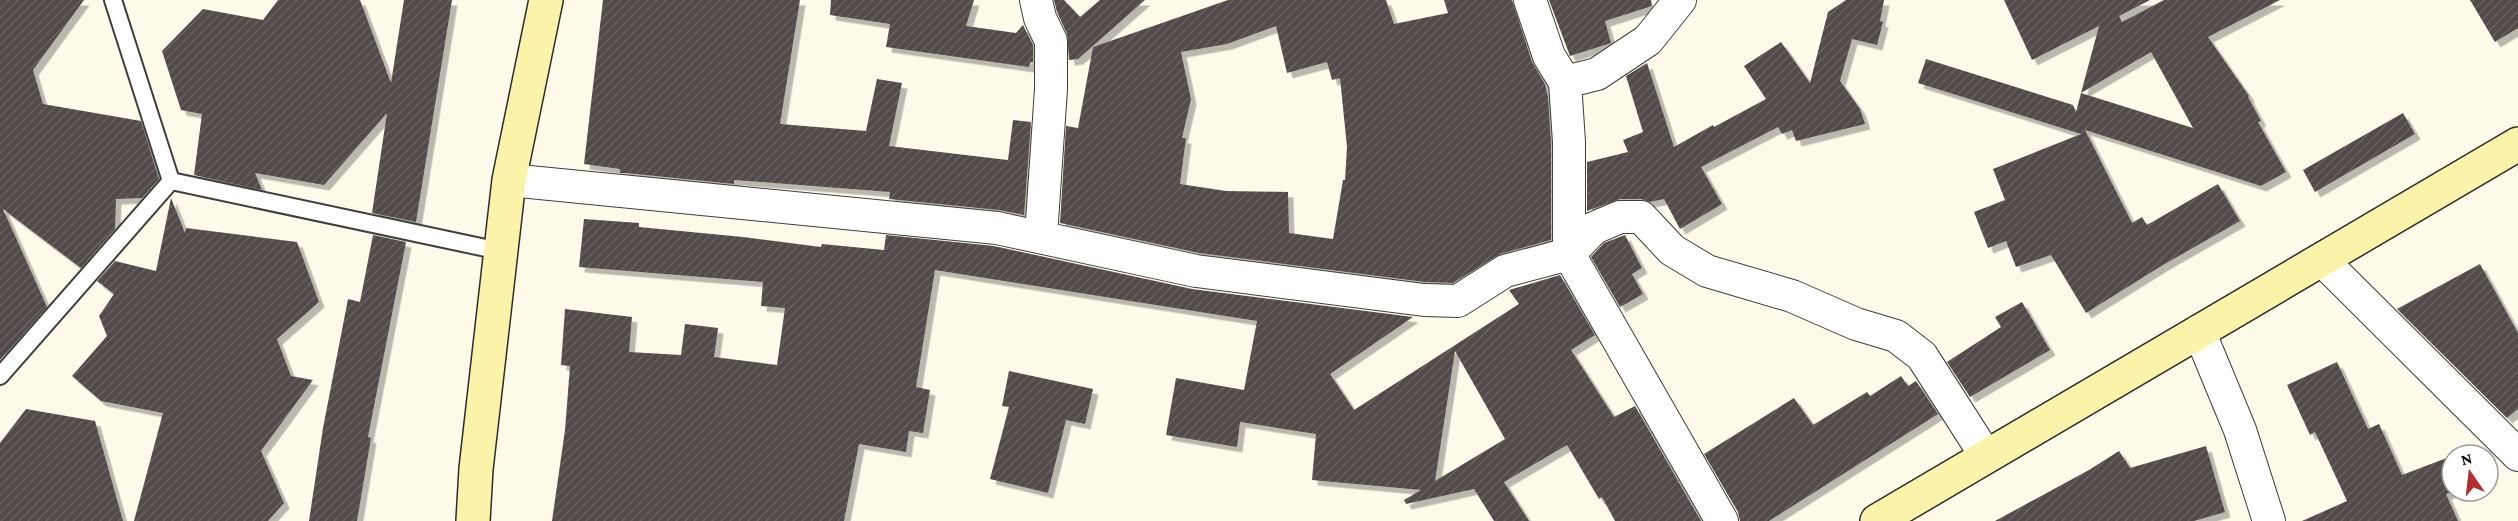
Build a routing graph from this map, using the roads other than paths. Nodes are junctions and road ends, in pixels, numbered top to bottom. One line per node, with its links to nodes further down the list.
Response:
1 (113, 0): 9 (lane)
2 (546, 0): 8 (main road)
3 (1036, 0): 10 (street)
4 (1530, 0): 6 (street)
5 (1680, 0): 6 (street)
6 (1565, 82): 12 (street)
7 (2518, 144): 13 (main road)
8 (509, 180): 10 (street); 11 (main road)
9 (171, 181): 11 (lane); 15 (lane)
10 (1041, 236): 12 (street)
11 (500, 251): 18 (main road)
12 (1569, 254): 17 (street); 21 (street)
13 (2322, 260): 14 (main road); 16 (street)
14 (2199, 331): 17 (main road); 23 (street)
15 (0, 376)
16 (2518, 455)
17 (1986, 456): 22 (main road)
18 (476, 469): 19 (main road); 20 (main road)
19 (460, 521)
20 (473, 521)
21 (1722, 521)
22 (1877, 521)
23 (2269, 521)

